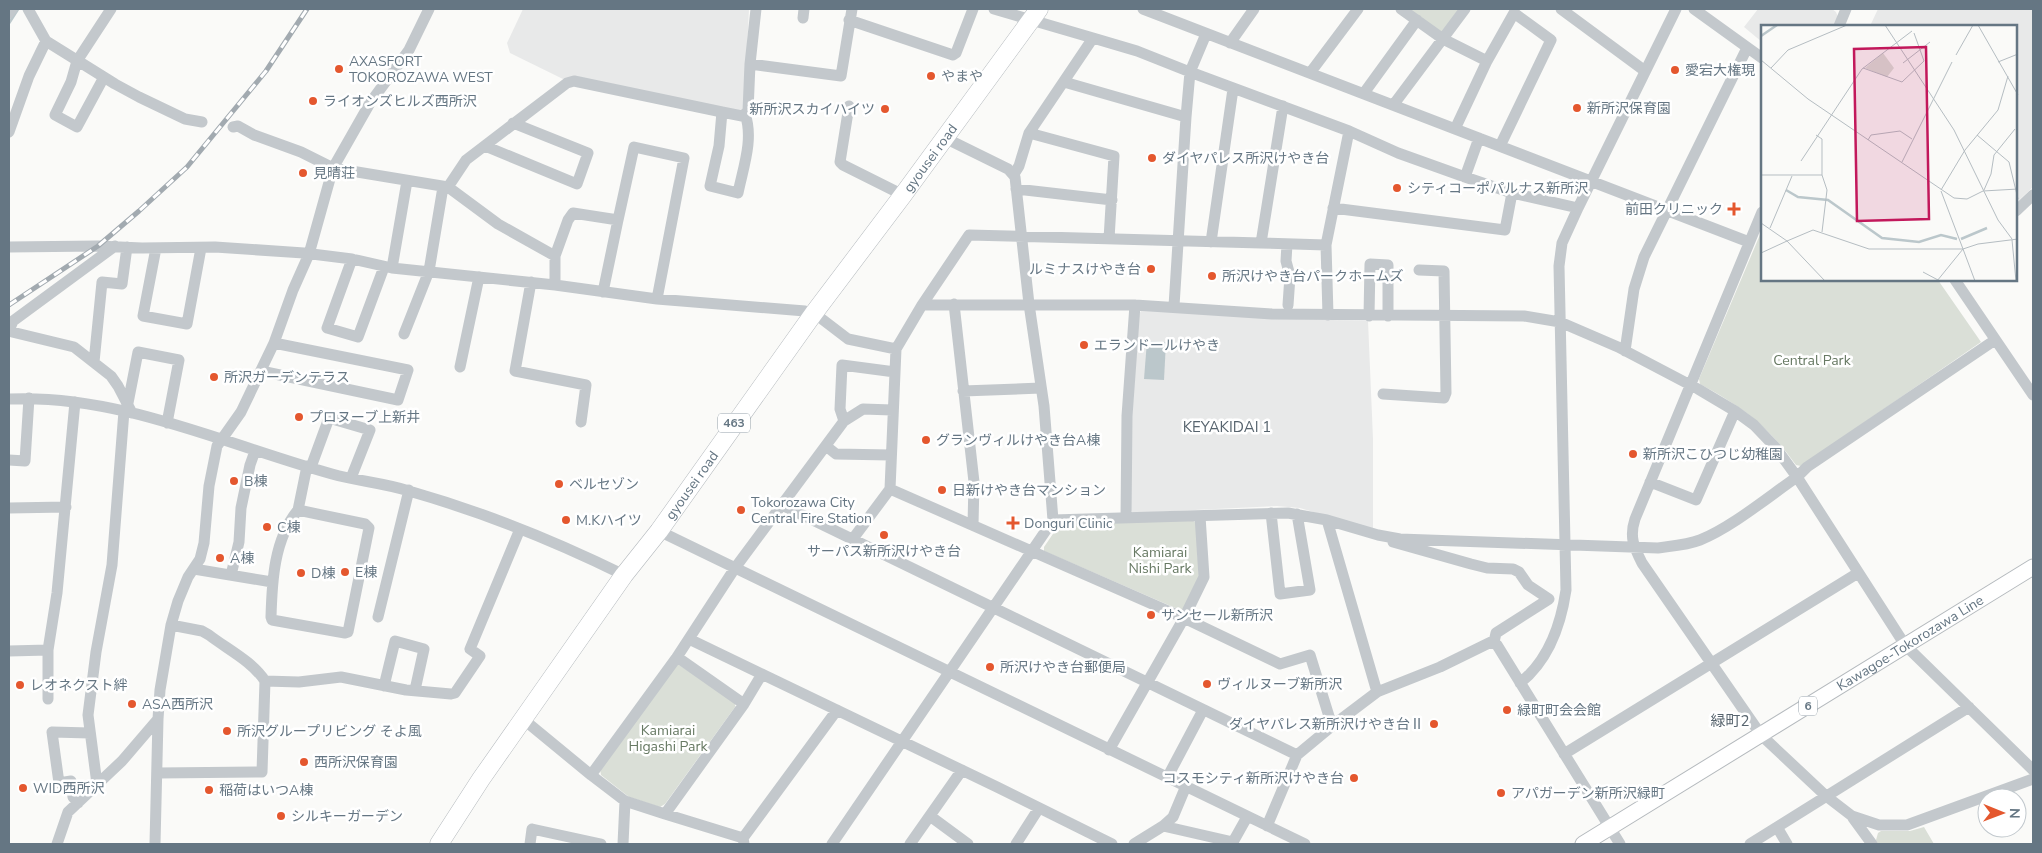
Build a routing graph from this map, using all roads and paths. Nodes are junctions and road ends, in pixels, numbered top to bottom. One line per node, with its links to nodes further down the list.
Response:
1 (12, 9): 17 (street)
2 (111, 9): 29 (street)
3 (429, 9): 56 (street)
4 (756, 9): 31 (street)
5 (973, 9): 18 (street)
6 (994, 9): 19 (street)
7 (1254, 9): 26 (street)
8 (1358, 9): 34 (street)
9 (1401, 9): 20 (street)
10 (1465, 9): 24 (street)
11 (1561, 9): 32 (street)
12 (1676, 9): 32 (street)
13 (1694, 9): 27 (street)
14 (1845, 9): 21 (street)
15 (28, 10): 25 (street)
16 (1148, 10): 22 (street)
17 (9, 13)
18 (851, 14): 31 (street)
19 (1035, 14): 23 (street); 52 (highway, gyousei road / 463)
20 (1417, 20): 24 (street); 38 (street)
21 (1839, 25)
22 (1206, 34): 26 (street); 33 (street)
23 (1093, 38): 33 (street); 36 (street)
24 (1442, 39): 30 (street); 39 (street)
25 (46, 41): 29 (street); 50 (street)
26 (1230, 43): 34 (street)
27 (1746, 48): 28 (street); 69 (street)
28 (1761, 57)
29 (77, 61): 35 (street); 35 (street)
30 (1487, 61): 48 (street); 55 (street)
31 (750, 64): 43 (street)
32 (1645, 71): 59 (street)
33 (1190, 72): 37 (street); 44 (street)
34 (1310, 73): 38 (street)
35 (104, 76): 45 (street)
36 (1064, 82): 44 (street); 51 (street)
37 (1233, 89): 41 (street); 76 (street)
38 (1364, 94): 39 (street)
39 (1394, 104): 48 (street)
40 (849, 106): 64 (street)
41 (1283, 106): 49 (street); 78 (street)
42 (722, 112): 43 (street); 43 (street); 46 (street)
43 (745, 114)
44 (1186, 117): 75 (street)
45 (202, 122)
46 (513, 123): 54 (street); 54 (street)
47 (233, 127): 56 (street)
48 (1455, 129): 53 (street)
49 (1349, 131): 58 (street); 67 (street)
50 (9, 132)
51 (1029, 133): 57 (street); 66 (street)
52 (945, 138): 57 (street); 64 (highway, gyousei road / 463)
53 (1479, 138): 55 (street); 58 (street)
54 (484, 146): 61 (street)
55 (1500, 146): 59 (street)
56 (333, 168): 60 (street); 86 (street)
57 (1014, 174): 62 (street)
58 (1465, 177): 63 (street)
59 (1591, 180): 68 (street); 69 (street)
60 (407, 181): 61 (street); 89 (street)
61 (445, 187): 87 (street); 91 (street)
62 (1016, 189): 66 (street); 73 (street)
63 (1512, 193): 67 (street); 68 (street)
64 (903, 195): 104 (highway, gyousei road / 463)
65 (2033, 195): 70 (street)
66 (1112, 200): 74 (street)
67 (1333, 208): 80 (street)
68 (1578, 208): 109 (street)
69 (1666, 210): 77 (street); 114 (street)
70 (2017, 210)
71 (1761, 214): 77 (street)
72 (618, 220): 87 (street); 96 (street); 97 (street)
73 (1022, 236): 74 (street); 98 (street); 100 (street)
74 (1109, 239): 75 (street)
75 (1177, 241): 76 (street); 103 (street)
76 (1211, 242): 78 (street)
77 (1749, 242): 119 (street)
78 (1261, 244): 79 (street)
79 (1287, 244): 80 (street); 102 (street)
80 (1326, 245): 106 (street)
81 (115, 246): 82 (street); 83 (street); 115 (street)
82 (127, 246): 84 (street); 115 (street)
83 (9, 247)
84 (156, 248): 85 (street); 85 (street)
85 (201, 248): 86 (street)
86 (309, 254): 88 (street); 112 (street)
87 (555, 256): 95 (street)
88 (352, 259): 89 (street); 89 (street)
89 (388, 267): 91 (street)
90 (1420, 270): 105 (street)
91 (429, 271): 92 (street); 110 (street)
92 (478, 277): 94 (street); 116 (street)
93 (1956, 281): 111 (street)
94 (531, 282): 95 (street); 131 (street)
95 (555, 285): 96 (street)
96 (603, 292): 97 (street)
97 (657, 299): 104 (street)
98 (922, 304): 99 (street); 113 (street)
99 (954, 304): 100 (street); 121 (street)
100 (1029, 304): 101 (street); 120 (street)
101 (1135, 305): 103 (street); 151 (street)
102 (1288, 305)
103 (1174, 306): 106 (street)
104 (814, 313): 113 (street); 156 (highway, gyousei road / 463)
105 (1444, 315): 108 (street); 109 (street); 122 (street)
106 (1328, 316): 107 (street)
107 (1369, 316): 108 (street); 108 (street)
108 (1388, 316)
109 (1560, 322): 114 (street); 159 (street)
110 (404, 334)
111 (1995, 340): 123 (street); 139 (street)
112 (274, 343): 117 (street); 117 (street)
113 (896, 350): 118 (street)
114 (1625, 351): 119 (street)
115 (94, 362): 127 (street)
116 (460, 367)
117 (261, 372): 133 (street)
118 (895, 372): 128 (street); 130 (street)
119 (1690, 385): 129 (street); 141 (street)
120 (1041, 388): 121 (street); 152 (street)
121 (963, 391): 154 (street)
122 (1383, 394)
123 (2033, 395)
124 (29, 398): 125 (street); 126 (street); 137 (street)
125 (9, 399)
126 (75, 402): 127 (street); 145 (street)
127 (128, 409): 132 (street); 132 (street); 196 (street)
128 (892, 410): 130 (street); 136 (street)
129 (1735, 411): 139 (street); 141 (street)
130 (844, 421): 134 (street)
131 (581, 422)
132 (167, 423): 133 (street)
133 (222, 440): 135 (street); 164 (street)
134 (826, 446): 136 (street); 144 (street)
135 (255, 451): 138 (street); 166 (street)
136 (890, 455): 142 (street)
137 (9, 460)
138 (309, 466): 140 (street); 140 (street); 147 (street)
139 (1797, 476): 160 (street); 165 (street)
140 (351, 478): 143 (street)
141 (1650, 482): 160 (street)
142 (890, 489): 154 (street); 158 (street)
143 (409, 490): 155 (street); 170 (street)
144 (782, 505): 158 (street); 163 (street)
145 (66, 507): 146 (street); 176 (street)
146 (9, 508)
147 (298, 510): 168 (street); 168 (street)
148 (1271, 513): 149 (street); 149 (street); 150 (street)
149 (1297, 514): 153 (street)
150 (1200, 516): 151 (street); 171 (street)
151 (1126, 518): 152 (street)
152 (1053, 520): 161 (street)
153 (1327, 520): 157 (street); 187 (street)
154 (974, 525): 161 (street)
155 (520, 529): 167 (street); 186 (street)
156 (659, 530): 163 (street); 167 (highway, gyousei road / 463)
157 (1378, 535): 159 (street); 174 (street)
158 (852, 540): 169 (street)
159 (1565, 544): 160 (street); 184 (street)
160 (1634, 547): 179 (street)
161 (1032, 552): 169 (street); 171 (street)
162 (2033, 567): 175 (main road, Kawagoe-Tokorozawa Line / 6)
163 (735, 568): 173 (street); 180 (street)
164 (194, 569): 166 (street); 172 (street)
165 (1858, 573): 175 (street); 179 (street)
166 (231, 575): 168 (street)
167 (624, 575): 194 (highway, gyousei road / 463)
168 (272, 582)
169 (994, 608): 180 (street); 183 (street)
170 (378, 616)
171 (1184, 618): 183 (street); 195 (street)
172 (171, 625): 182 (street); 193 (street)
173 (689, 639): 178 (street); 181 (street)
174 (1494, 642): 184 (street); 187 (street)
175 (1905, 645): 190 (street); 197 (main road, Kawagoe-Tokorozawa Line / 6)
176 (48, 650): 177 (street); 188 (street)
177 (9, 651)
178 (677, 657): 189 (street); 205 (street)
179 (1712, 662): 197 (street); 200 (street)
180 (949, 673): 198 (street); 199 (street)
181 (762, 674): 189 (street); 191 (street)
182 (265, 681): 185 (street); 204 (street)
183 (1147, 682): 192 (street); 199 (street)
184 (1520, 683): 200 (street)
185 (384, 686): 186 (street); 186 (street)
186 (415, 690)
187 (1377, 692): 195 (street)
188 (48, 699)
189 (744, 704): 214 (street)
190 (1969, 707): 203 (street); 210 (street)
191 (837, 710): 198 (street); 222 (street)
192 (1203, 710): 201 (street); 206 (street)
193 (158, 719): 204 (street); 208 (street)
194 (524, 719): 205 (street); 225 (highway, gyousei road / 463)
195 (1332, 726): 201 (street)
196 (90, 734): 208 (street); 212 (street)
197 (1761, 735): 210 (street); 221 (main road, Kawagoe-Tokorozawa Line / 6)
198 (902, 741): 202 (street); 229 (street)
199 (1110, 750): 206 (street)
200 (1564, 754): 221 (street)
201 (1297, 755): 219 (street)
202 (962, 770): 213 (street); 215 (street)
203 (2033, 770)
204 (158, 773): 224 (street)
205 (591, 775): 211 (street)
206 (1167, 778): 209 (street)
207 (2033, 779): 216 (street)
208 (97, 784): 212 (street)
209 (1186, 786): 217 (street); 218 (street)
210 (1826, 796): 216 (street); 220 (street)
211 (625, 801): 214 (street); 228 (street)
212 (78, 803): 223 (street)
213 (1039, 808): 232 (street); 233 (street)
214 (665, 814): 222 (street)
215 (930, 816): 230 (street); 231 (street)
216 (1852, 816): 240 (street)
217 (1247, 817): 218 (street); 219 (street)
218 (1163, 826): 234 (street)
219 (1267, 826): 235 (street)
220 (1777, 827): 238 (street); 239 (street)
221 (1610, 828): 236 (main road, Kawagoe-Tokorozawa Line / 6); 237 (street)
222 (743, 841)
223 (57, 844)
224 (155, 844)
225 (439, 844)
226 (530, 844): 227 (street)
227 (601, 844)
228 (623, 844)
229 (832, 844)
230 (910, 844)
231 (968, 844)
232 (1016, 844)
233 (1112, 844)
234 (1134, 844)
235 (1305, 844)
236 (1583, 844)
237 (1620, 844)
238 (1750, 844)
239 (1786, 844)
240 (1872, 844)

